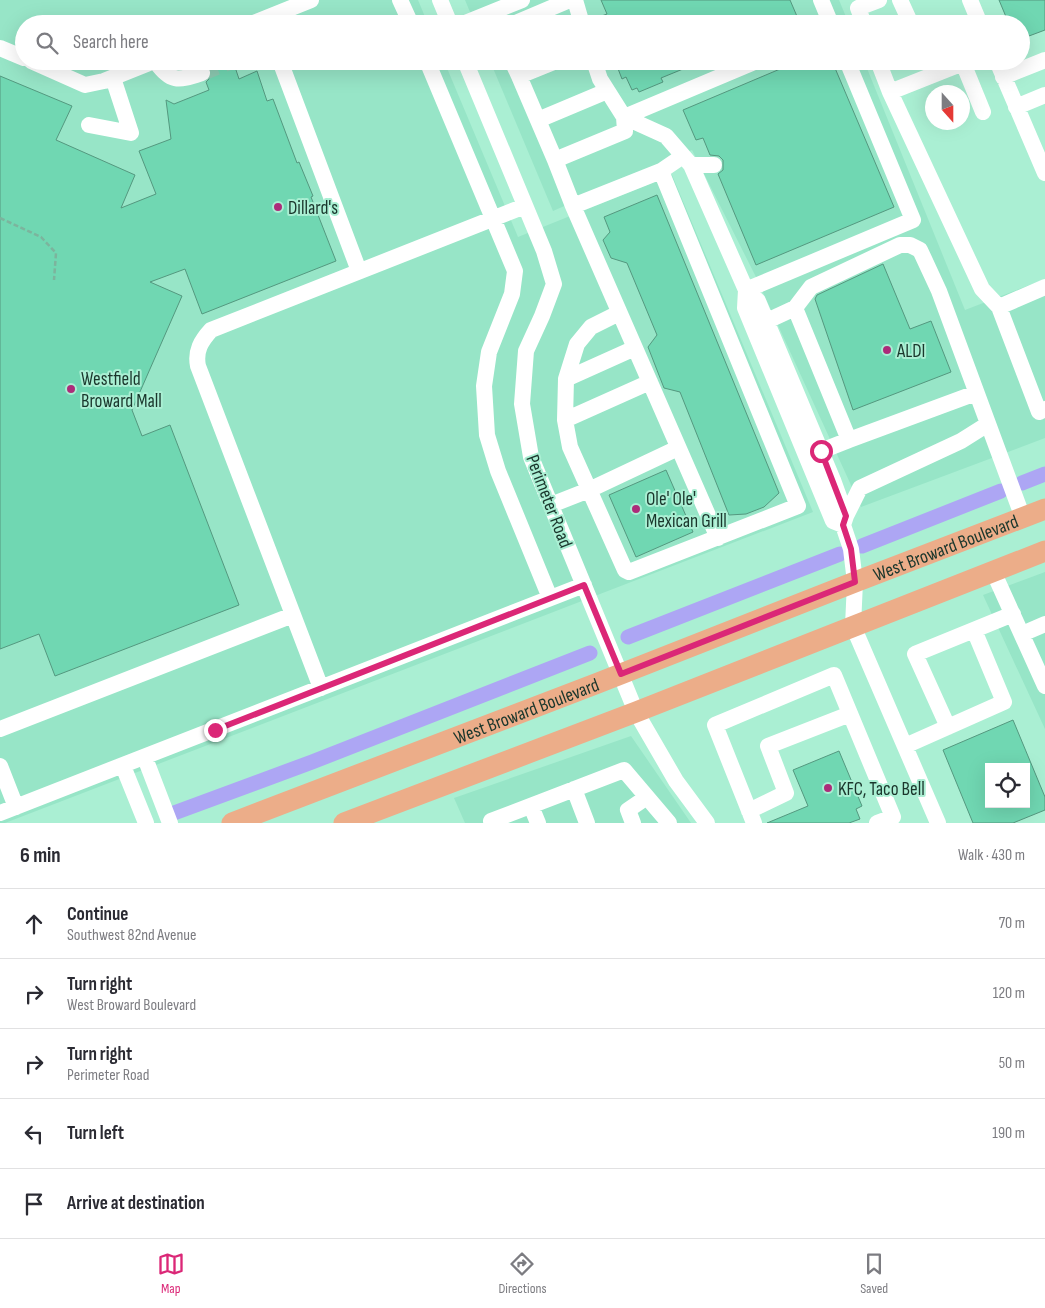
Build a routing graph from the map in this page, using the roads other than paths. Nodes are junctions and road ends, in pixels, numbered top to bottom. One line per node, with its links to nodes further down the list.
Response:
1 (311, 0): 13 (street)
2 (400, 0): 14 (street)
3 (440, 0): 15 (street)
4 (522, 0): 12 (street)
5 (570, 0): 17 (street)
6 (575, 0): 18 (street)
7 (821, 0): 19 (street)
8 (879, 0): 11 (street)
9 (900, 0): 20 (street)
10 (970, 0): 21 (street)
11 (854, 4)
12 (491, 6): 16 (street)
13 (276, 15)
14 (407, 15)
15 (446, 15)
16 (477, 15)
17 (534, 15)
18 (579, 15)
19 (827, 15)
20 (907, 15)
21 (976, 15)
22 (0, 48): 23 (street)
23 (15, 54)
24 (1045, 60): 25 (street)
25 (1030, 66)
26 (51, 70): 43 (street)
27 (132, 70): 43 (street)
28 (162, 70): 41 (street)
29 (283, 70): 60 (street)
30 (431, 70): 59 (street)
31 (469, 70): 57 (street, Perimeter Road)
32 (516, 70): 50 (street)
33 (597, 70): 44 (street)
34 (735, 70): 49 (street)
35 (851, 70): 62 (street)
36 (881, 70): 45 (street)
37 (945, 70): 45 (street)
38 (966, 70): 48 (street)
39 (1000, 70): 42 (street)
40 (1020, 70): 42 (street)
41 (202, 73)
42 (1003, 77): 47 (street)
43 (113, 78): 51 (street)
44 (607, 91): 49 (street); 50 (street)
45 (890, 92): 63 (street)
46 (1045, 95): 47 (street)
47 (1016, 107): 56 (street)
48 (983, 112)
49 (624, 117): 52 (street); 53 (street)
50 (538, 120): 52 (street)
51 (89, 125)
52 (555, 160): 58 (street)
53 (687, 161): 54 (street); 55 (street); 62 (street)
54 (714, 165)
55 (661, 171): 58 (street); 83 (street)
56 (1045, 173)
57 (525, 206): 59 (street); 79 (street, Perimeter Road)
58 (573, 206): 65 (street)
59 (493, 219): 60 (street); 88 (street)
60 (359, 271): 90 (street)
61 (1045, 287): 63 (street)
62 (746, 290): 66 (street); 71 (street)
63 (998, 307): 72 (street)
64 (795, 308): 66 (street); 70 (street); 75 (street)
65 (619, 313): 67 (street); 68 (street)
66 (767, 321): 71 (street)
67 (635, 348): 68 (street); 69 (street)
68 (566, 379): 73 (street)
69 (650, 382): 73 (street); 76 (street)
70 (976, 393): 74 (street); 75 (street)
71 (795, 408): 77 (street); 82 (street)
72 (1045, 409)
73 (565, 420): 78 (street)
74 (988, 424): 81 (street); 82 (street)
75 (849, 440): 77 (street)
76 (678, 448): 78 (street); 83 (street)
77 (821, 451): 82 (street)
78 (589, 490): 79 (street); 83 (street)
79 (551, 504): 87 (street, Perimeter Road)
80 (1045, 509): 81 (main road, West Broward Boulevard)
81 (1023, 518): 86 (main road, West Broward Boulevard)
82 (845, 521): 86 (street)
83 (718, 538)
84 (1045, 551): 85 (main road, West Broward Boulevard)
85 (993, 571): 89 (street); 92 (main road, West Broward Boulevard)
86 (855, 582): 92 (street); 95 (main road, West Broward Boulevard)
87 (584, 585): 88 (street); 95 (street, Perimeter Road)
88 (550, 598): 97 (street)
89 (1013, 614): 93 (street); 94 (street)
90 (293, 615): 97 (street); 101 (street)
91 (1045, 624): 94 (street)
92 (852, 626): 98 (main road, West Broward Boulevard); 102 (street)
93 (974, 630): 100 (street); 100 (street)
94 (1022, 634): 96 (street)
95 (621, 674): 98 (street, Perimeter Road); 114 (main road, West Broward Boulevard)
96 (1045, 686)
97 (321, 688): 103 (street)
98 (636, 712): 115 (main road, West Broward Boulevard); 121 (street, Perimeter Road)
99 (850, 714): 111 (street); 111 (street); 122 (street)
100 (948, 727): 102 (street)
101 (0, 729)
102 (905, 746): 123 (street)
103 (145, 758): 105 (street); 113 (street)
104 (0, 766): 109 (street)
105 (123, 766): 109 (street); 112 (street)
106 (574, 789): 107 (street); 108 (street); 118 (street)
107 (647, 798): 119 (street); 120 (street)
108 (531, 806): 116 (street); 117 (street)
109 (16, 808): 110 (street)
110 (0, 813)
111 (752, 817)
112 (146, 823)
113 (170, 823)
114 (232, 823)
115 (344, 823)
116 (492, 823)
117 (538, 823)
118 (587, 823)
119 (633, 823)
120 (669, 823)
121 (707, 823)
122 (878, 823)
123 (938, 823)

